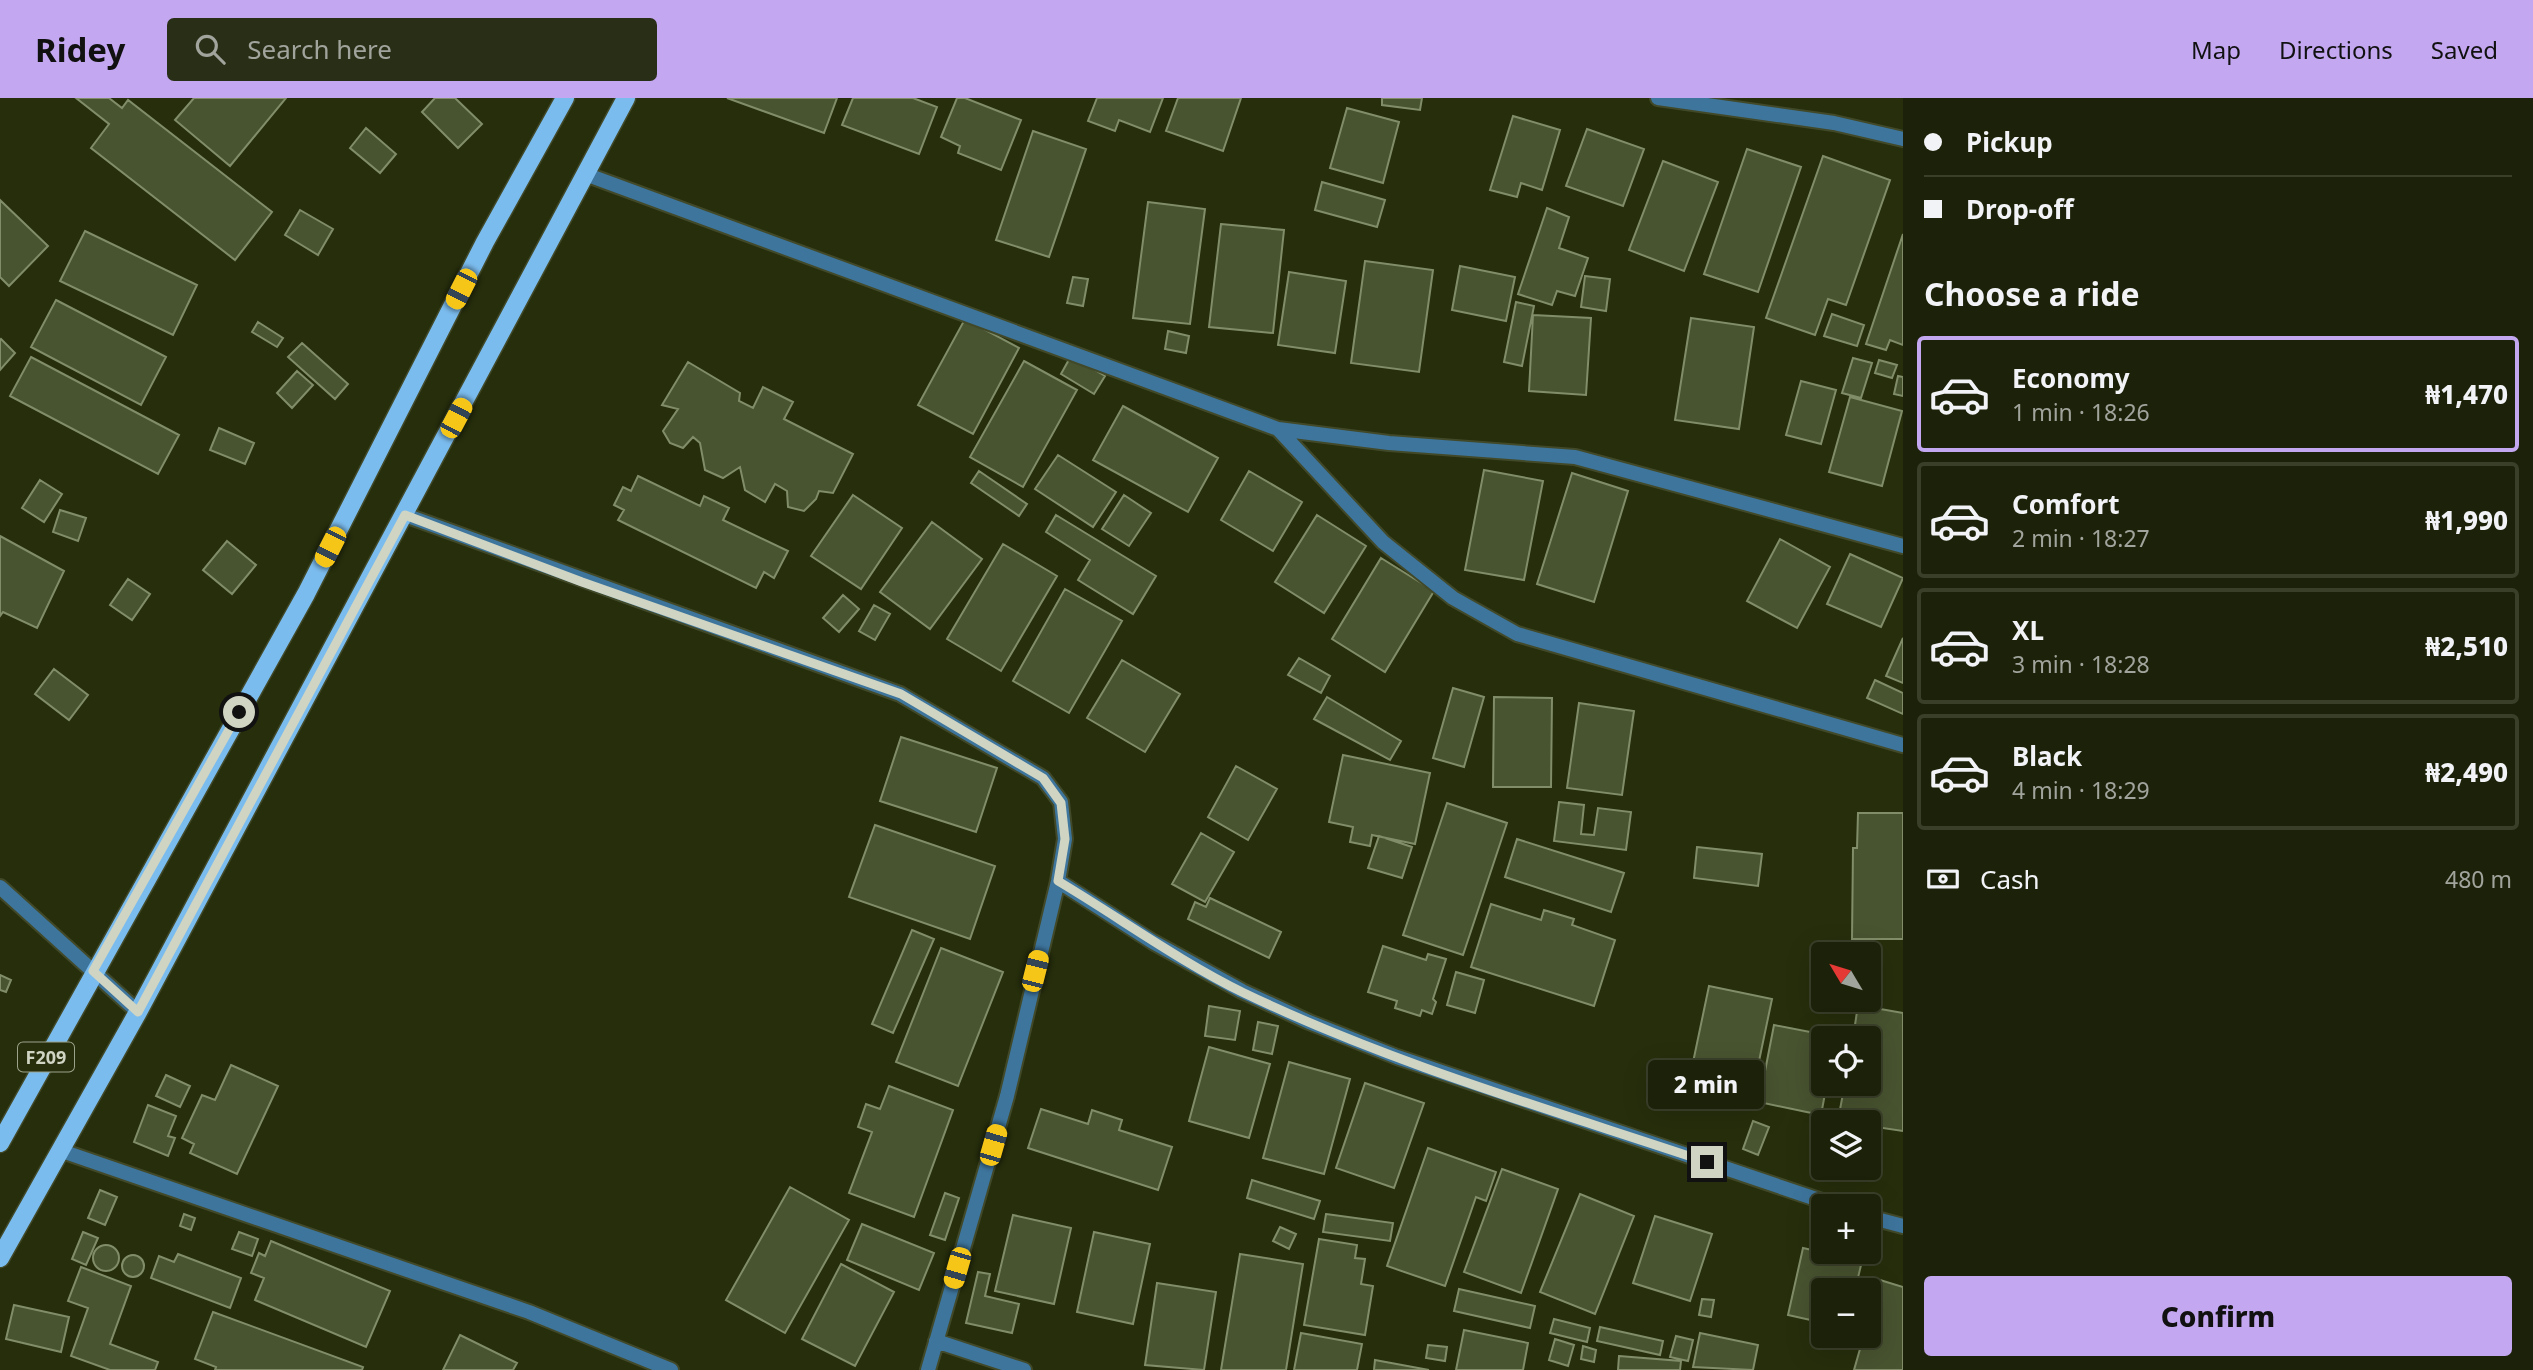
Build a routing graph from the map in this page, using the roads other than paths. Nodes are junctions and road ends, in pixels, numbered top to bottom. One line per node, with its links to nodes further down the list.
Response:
1 (565, 98): 12 (main road, F209)
2 (626, 98): 5 (main road, F209)
3 (1658, 98): 4 (street)
4 (1903, 139)
5 (585, 174): 6 (street); 7 (main road, F209)
6 (1278, 429): 8 (street); 9 (street)
7 (405, 515): 10 (street); 13 (main road, F209)
8 (1903, 546)
9 (1903, 745)
10 (1058, 881): 16 (street); 20 (street)
11 (0, 887): 12 (street)
12 (93, 971): 13 (street); 14 (main road, F209)
13 (138, 1012): 15 (main road, F209)
14 (0, 1143)
15 (59, 1150): 19 (main road, F209); 21 (street)
16 (1811, 1197)
17 (1881, 1220): 18 (street)
18 (1903, 1226)
19 (0, 1258)
20 (936, 1341): 22 (street); 23 (street)
21 (671, 1370)
22 (928, 1370)
23 (1024, 1370)

